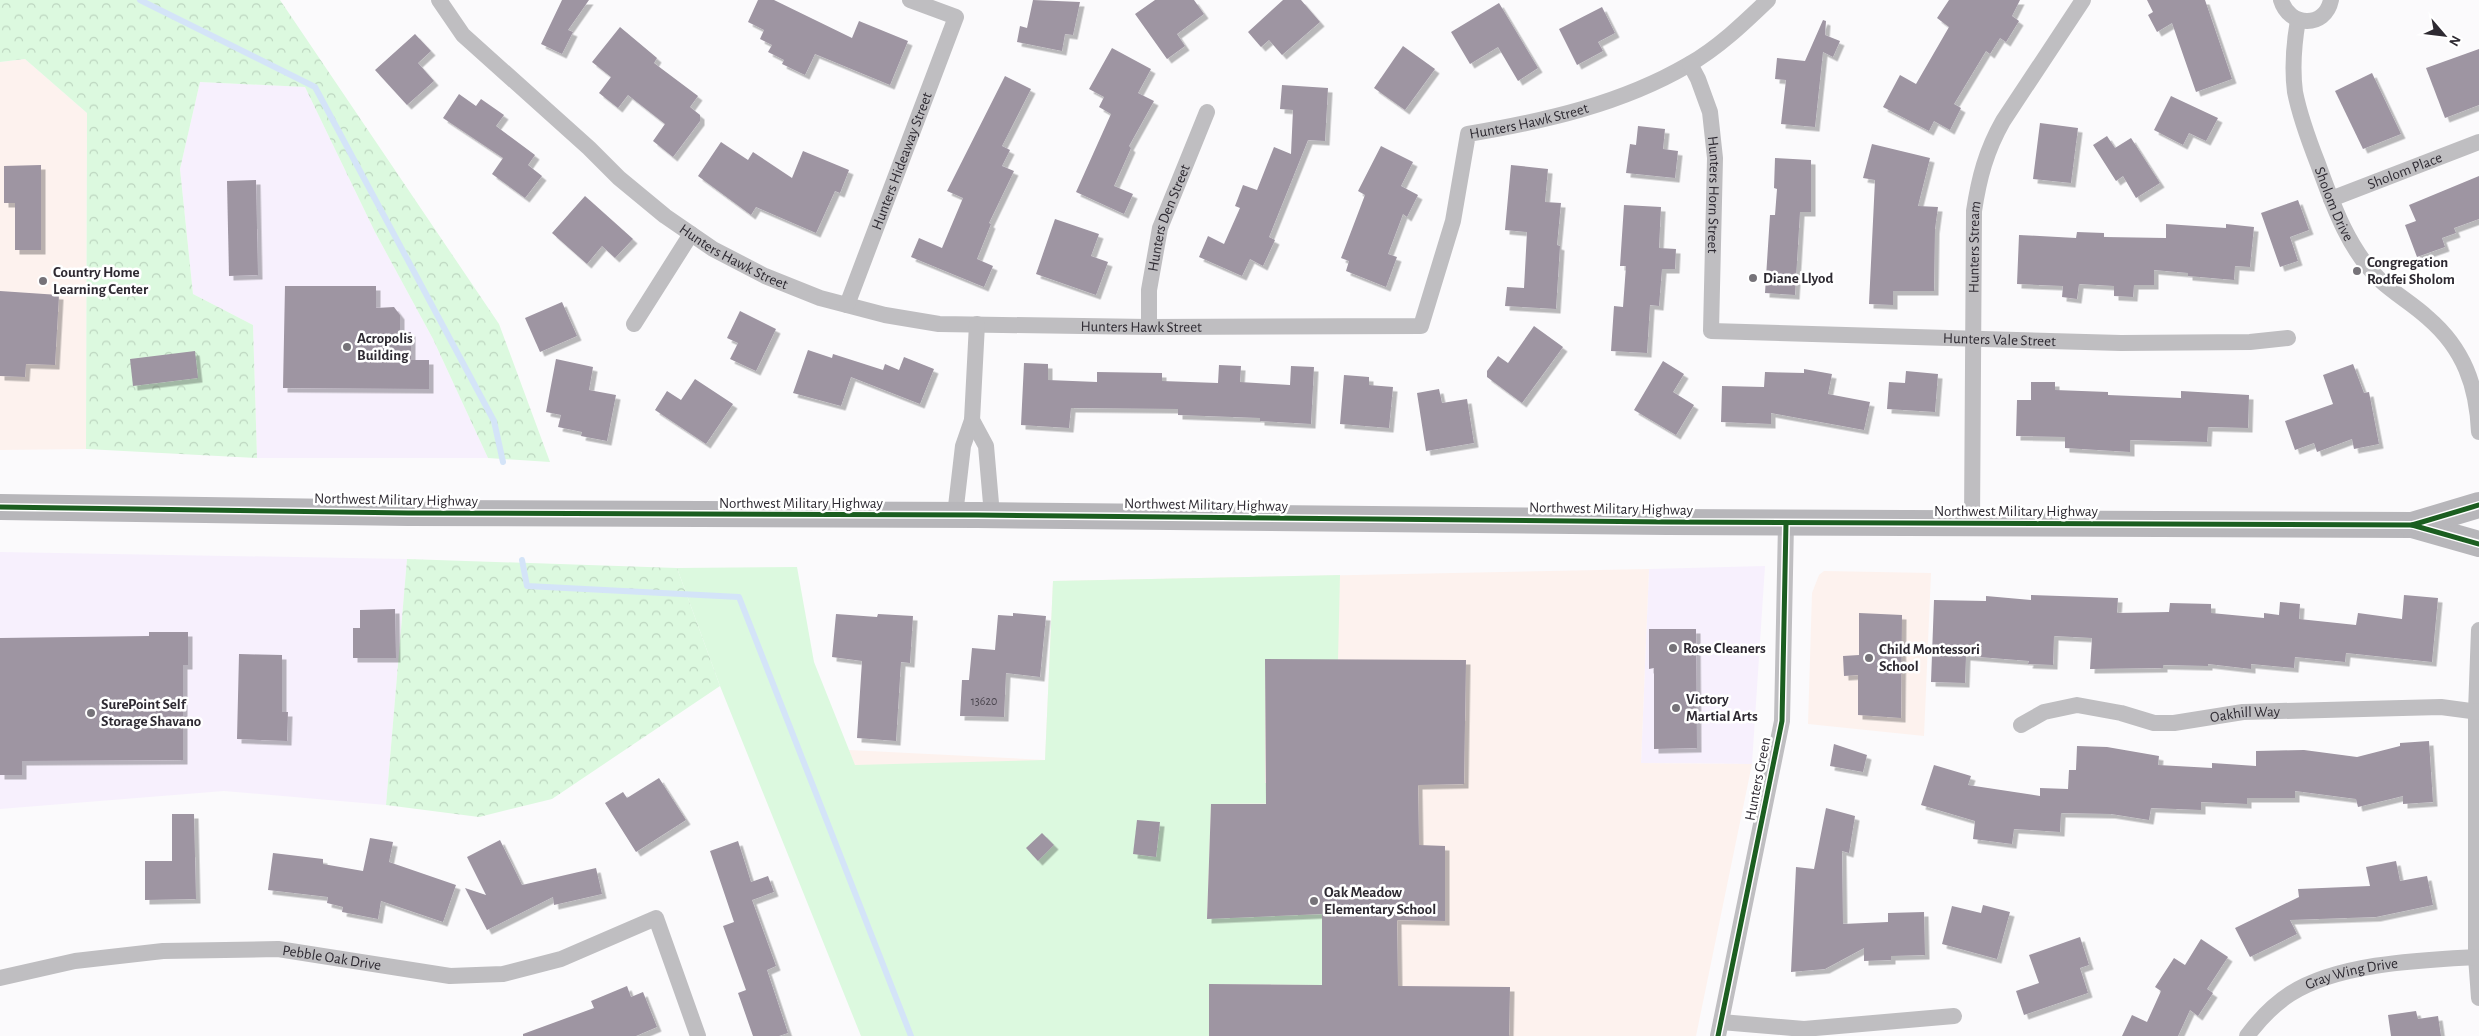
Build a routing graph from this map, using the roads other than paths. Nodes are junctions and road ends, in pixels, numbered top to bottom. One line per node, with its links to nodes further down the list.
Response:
1 (439, 0): 12 (street, Hunters Hawk Street)
2 (910, 0): 13 (street, Hunters Hideaway Street)
3 (1768, 0): 8 (street, Hunters Hawk Street)
4 (2084, 0): 19 (street, Hunters Stream)
5 (2281, 0): 7 (street)
6 (2331, 0): 7 (street)
7 (2298, 20): 11 (street, Sholom Drive)
8 (1690, 64): 16 (street, Hunters Hawk Street); 17 (street, Hunters Horn Street)
9 (1207, 112): 16 (street, Hunters Den Street)
10 (2479, 142): 11 (street, Sholom Place)
11 (2331, 199): 20 (street, Sholom Drive)
12 (691, 234): 13 (street, Hunters Hawk Street); 14 (street)
13 (847, 305): 15 (street, Hunters Hawk Street)
14 (634, 324)
15 (977, 324): 16 (street, Hunters Hawk Street); 21 (street)
16 (1149, 327)
17 (1711, 331): 19 (street, Hunters Vale Street)
18 (2288, 338): 19 (street, Hunters Vale Street)
19 (1972, 339): 28 (street, Hunters Stream)
20 (2473, 364): 22 (street, Sholom Drive)
21 (972, 420): 25 (street); 26 (street)
22 (2479, 432)
23 (2479, 505): 29 (main road, Northwest Military Highway)
24 (0, 507): 25 (main road, Northwest Military Highway)
25 (955, 515): 26 (main road, Northwest Military Highway)
26 (992, 515): 27 (main road, Northwest Military Highway)
27 (1786, 523): 28 (main road, Northwest Military Highway); 38 (street, Hunters Green)
28 (1972, 523): 29 (main road, Northwest Military Highway)
29 (2412, 525): 30 (main road, Northwest Military Highway)
30 (2479, 544)
31 (2479, 630): 32 (street)
32 (2477, 712): 33 (street, Oakhill Way); 34 (street)
33 (2021, 725)
34 (2476, 957): 36 (street); 40 (street, Gray Wing Drive)
35 (0, 978): 39 (street, Pebble Oak Drive)
36 (2479, 998)
37 (1954, 1016): 38 (street)
38 (1720, 1029)
39 (698, 1036)
40 (2246, 1036)

